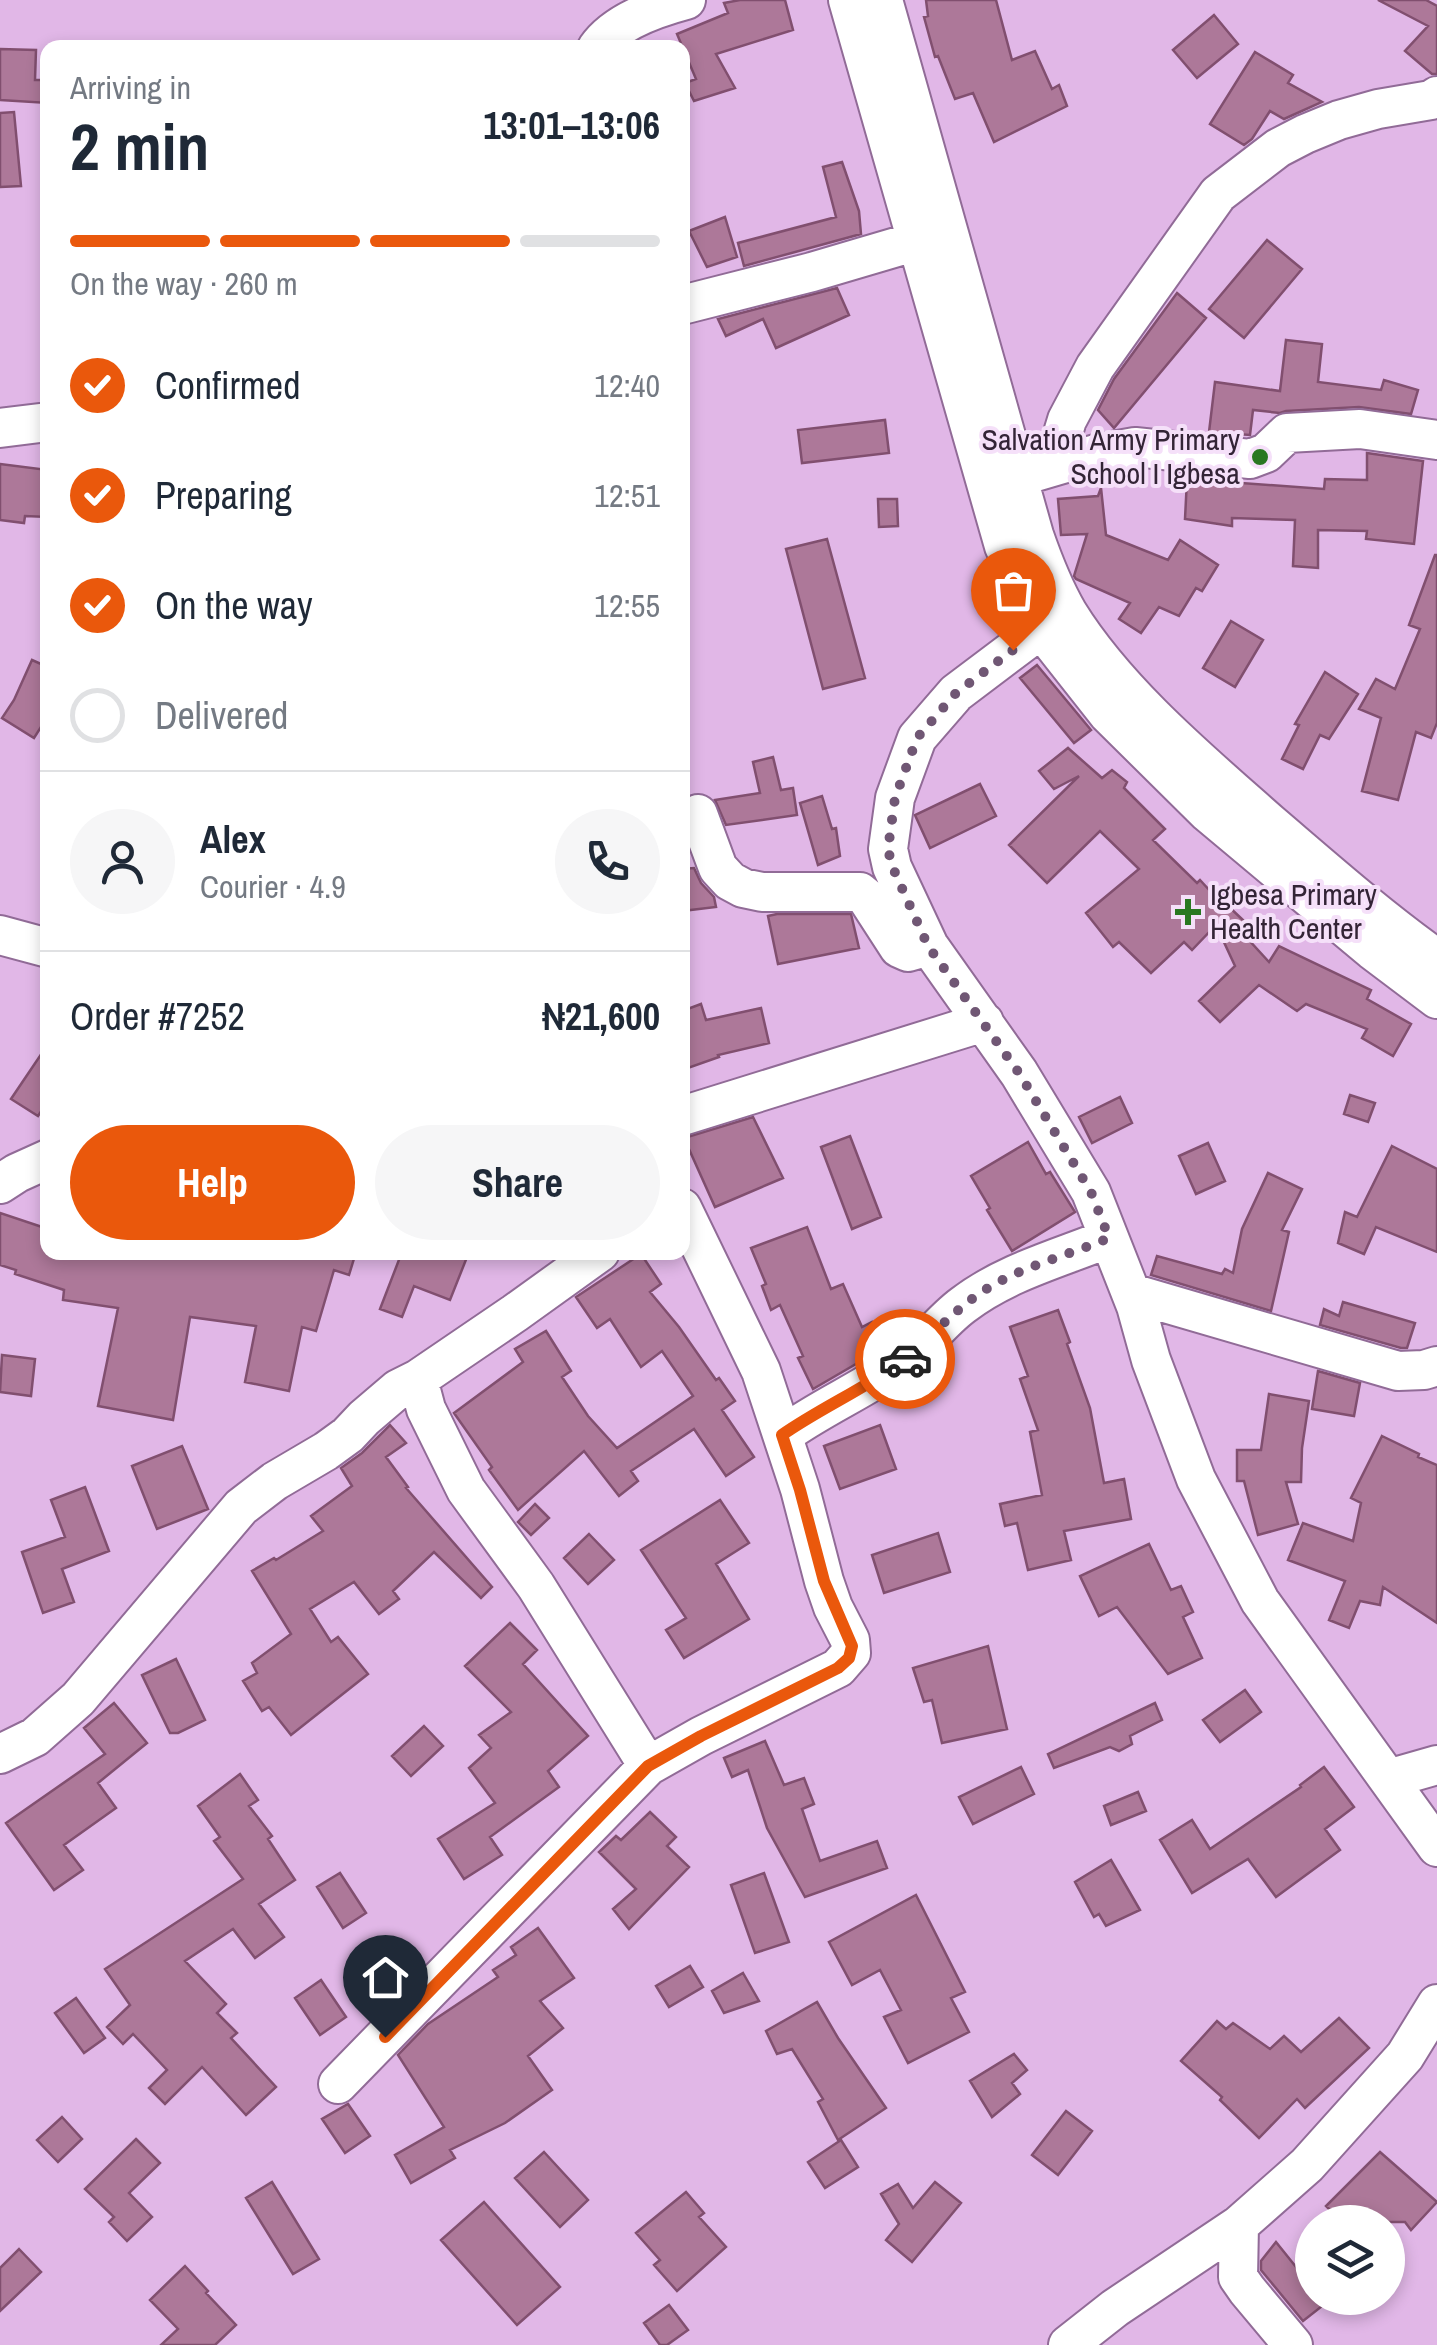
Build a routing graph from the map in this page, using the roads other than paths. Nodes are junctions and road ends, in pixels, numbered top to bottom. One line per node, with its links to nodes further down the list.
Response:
1 (686, 0): 4 (street)
2 (848, 0): 6 (street)
3 (883, 0): 11 (street)
4 (602, 40)
5 (1437, 96): 11 (street)
6 (917, 242): 7 (street); 12 (street)
7 (690, 303)
8 (40, 423): 9 (street)
9 (0, 428)
10 (1437, 440): 11 (street)
11 (1036, 472): 17 (street)
12 (1041, 629): 16 (street); 18 (street)
13 (698, 814): 16 (street)
14 (0, 935): 15 (street)
15 (40, 946)
16 (928, 946): 19 (street)
17 (1437, 959)
18 (1437, 999)
19 (984, 1022): 20 (street); 24 (street)
20 (690, 1114)
21 (40, 1163): 22 (street)
22 (0, 1184)
23 (690, 1225): 29 (street)
24 (1109, 1238): 26 (street); 29 (street)
25 (589, 1260): 28 (street)
26 (1130, 1293): 27 (street); 33 (street)
27 (1437, 1366)
28 (418, 1379): 30 (street); 32 (street)
29 (782, 1435): 32 (street)
30 (0, 1754)
31 (1437, 1765): 33 (street)
32 (648, 1766): 36 (street)
33 (1388, 1779): 34 (street)
34 (1437, 1847)
35 (1437, 2004): 37 (street)
36 (338, 2084)
37 (1239, 2225): 38 (street); 39 (street)
38 (1068, 2345)
39 (1293, 2345)

